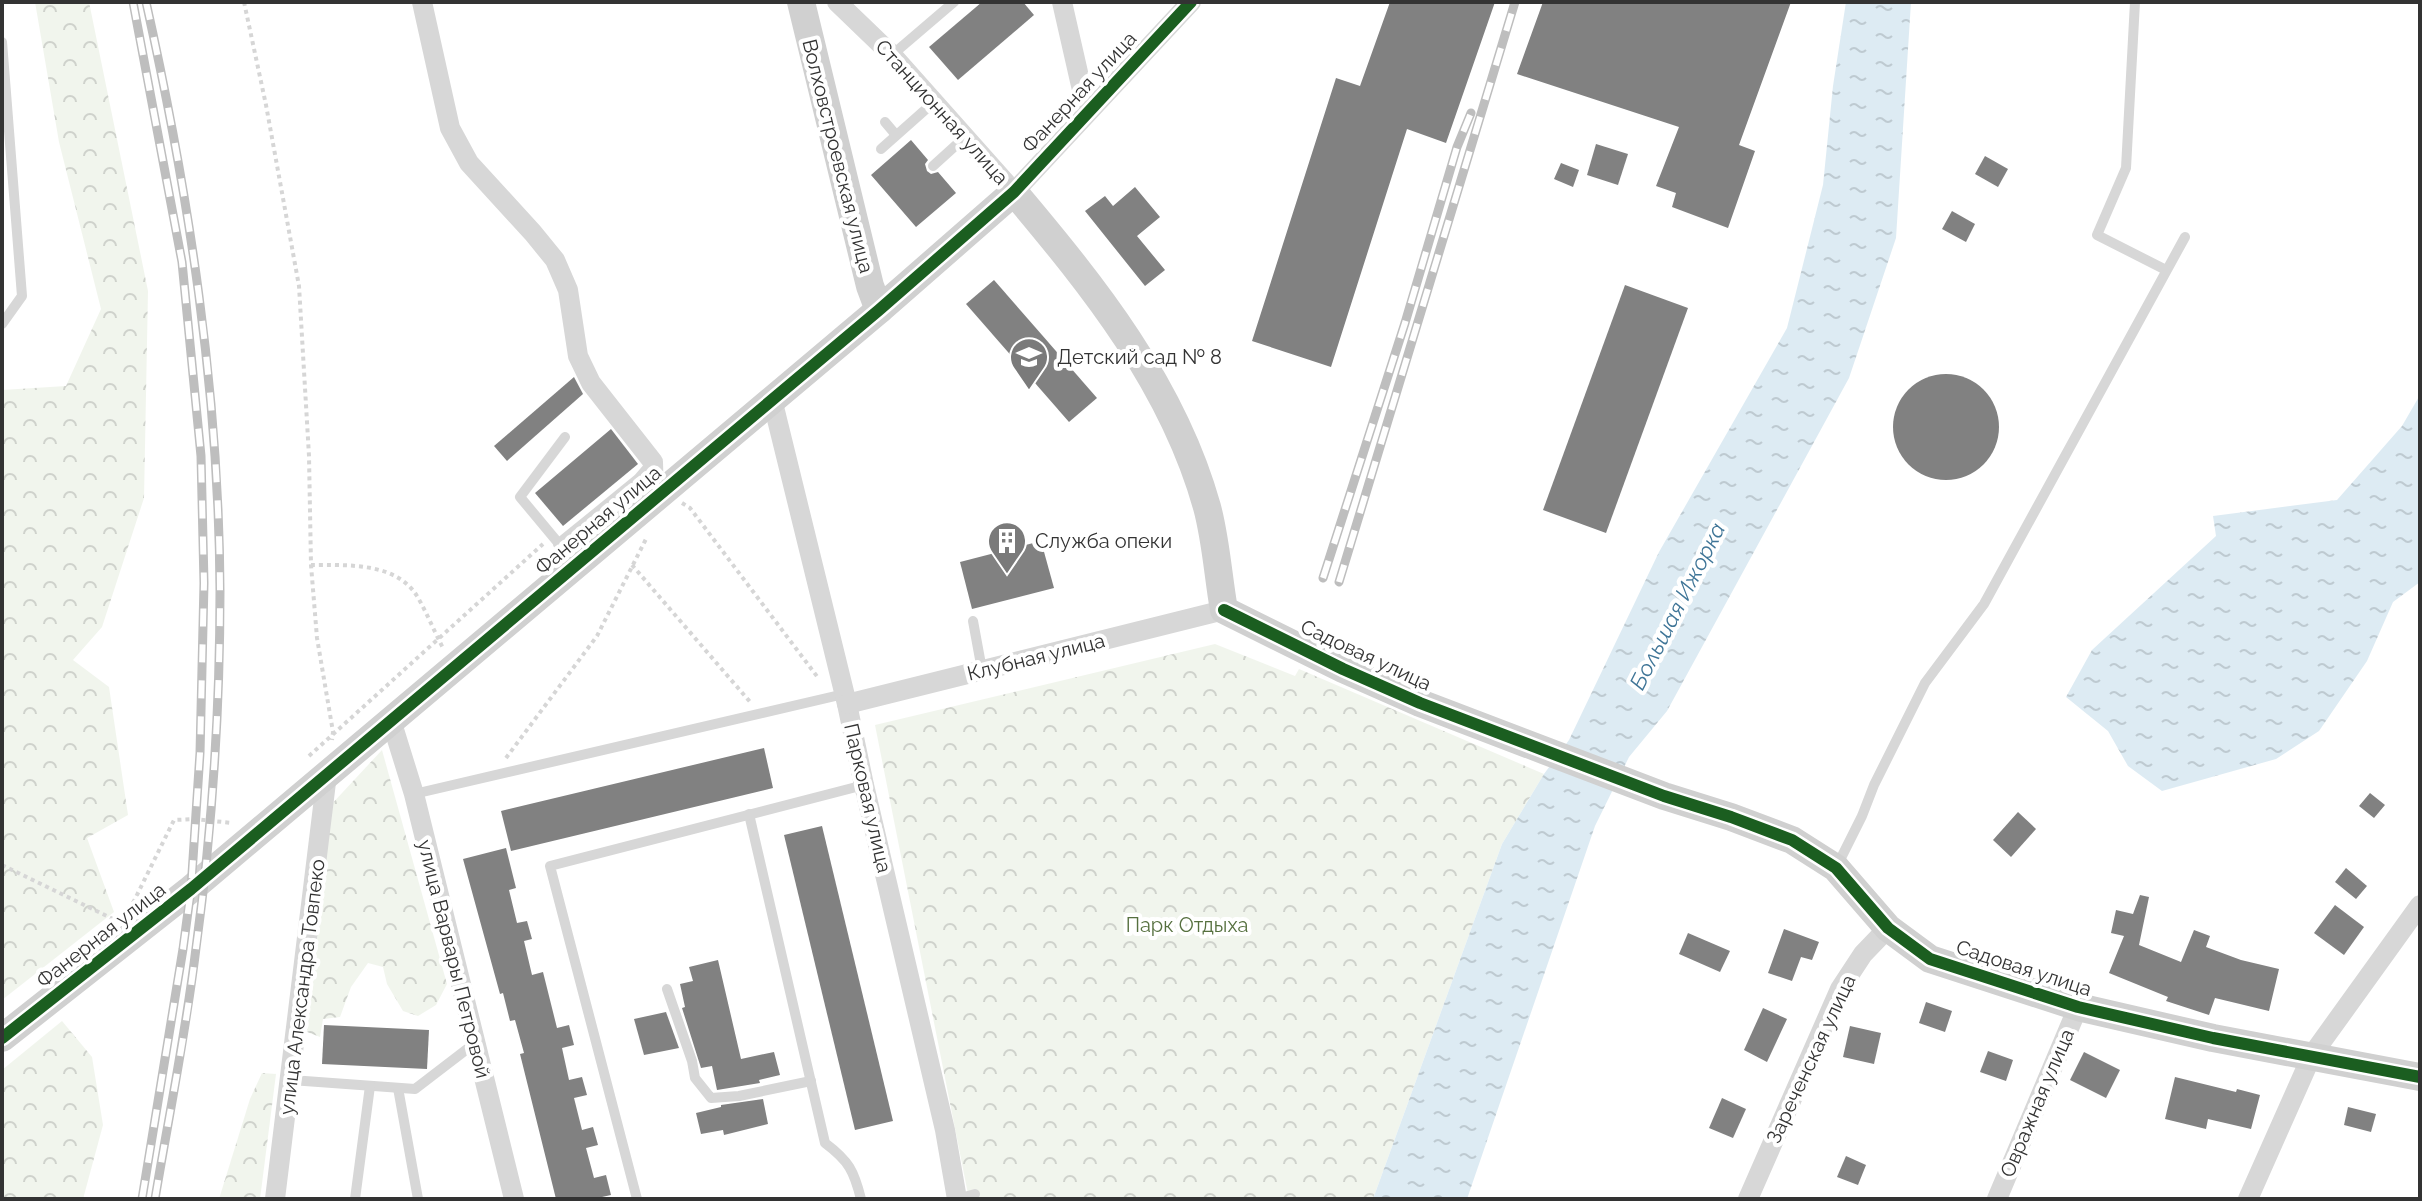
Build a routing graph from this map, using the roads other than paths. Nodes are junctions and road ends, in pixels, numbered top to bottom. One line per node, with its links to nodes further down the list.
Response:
1 (422, 2): 24 (street)
2 (801, 2): 20 (street, Волховстроевская улица)
3 (837, 2): 9 (street, Станционная улица)
4 (954, 2): 9 (lane)
5 (1062, 2): 11 (street)
6 (1191, 2): 11 (street, Фанерная улица)
7 (2135, 2): 19 (lane)
8 (2, 42): 21 (lane)
9 (892, 55): 10 (street, Станционная улица)
10 (934, 102): 13 (lane); 14 (street, Станционная улица)
11 (1087, 112): 17 (street, Фанерная улица)
12 (885, 122): 13 (lane)
13 (896, 135): 15 (lane)
14 (965, 137): 16 (lane); 17 (street, Станционная улица)
15 (881, 149)
16 (933, 166)
17 (1014, 192): 20 (street, Фанерная улица); 26 (street, Станционная улица)
18 (2185, 237): 19 (lane)
19 (2166, 270): 35 (lane)
20 (879, 310): 22 (street, Фанерная улица)
21 (2, 324)
22 (772, 399): 24 (street, Фанерная улица); 29 (street, Парковая улица)
23 (565, 437): 25 (lane)
24 (652, 489): 25 (street, Фанерная улица)
25 (562, 548): 30 (street, Фанерная улица)
26 (1224, 610): 28 (street, Клубная улица); 35 (street, Садовая улица)
27 (973, 621): 28 (lane)
28 (982, 670): 29 (street, Клубная улица)
29 (841, 698): 32 (street, Парковая улица); 33 (lane)
30 (391, 720): 31 (street, Фанерная улица); 33 (street, улица Варвары Петровой)
31 (315, 769): 40 (street, Фанерная улица); 44 (street, улица Александра Товпеко)
32 (864, 785): 34 (lane); 48 (street, Парковая улица)
33 (414, 794): 41 (street, улица Варвары Петровой)
34 (749, 814): 45 (lane); 53 (lane)
35 (1836, 868): 37 (street, Садовая улица)
36 (2420, 905): 42 (street)
37 (1888, 928): 39 (street, Садовая улица); 55 (street, Зареченская улица)
38 (667, 989): 45 (lane)
39 (2078, 1007): 42 (street, Садовая улица); 56 (street, Овражная улица)
40 (2, 1038)
41 (475, 1043): 47 (lane); 52 (street, улица Варвары Петровой)
42 (2312, 1055): 43 (street, Садовая улица); 57 (street)
43 (2420, 1077)
44 (291, 1080): 46 (lane); 49 (street, улица Александра Товпеко)
45 (811, 1081): 54 (lane)
46 (370, 1086): 47 (lane); 50 (lane)
47 (398, 1088): 51 (lane)
48 (963, 1197)
49 (275, 1199)
50 (355, 1199)
51 (418, 1199)
52 (514, 1199)
53 (637, 1199)
54 (861, 1199)
55 (1748, 1199)
56 (1997, 1199)
57 (2248, 1199)

